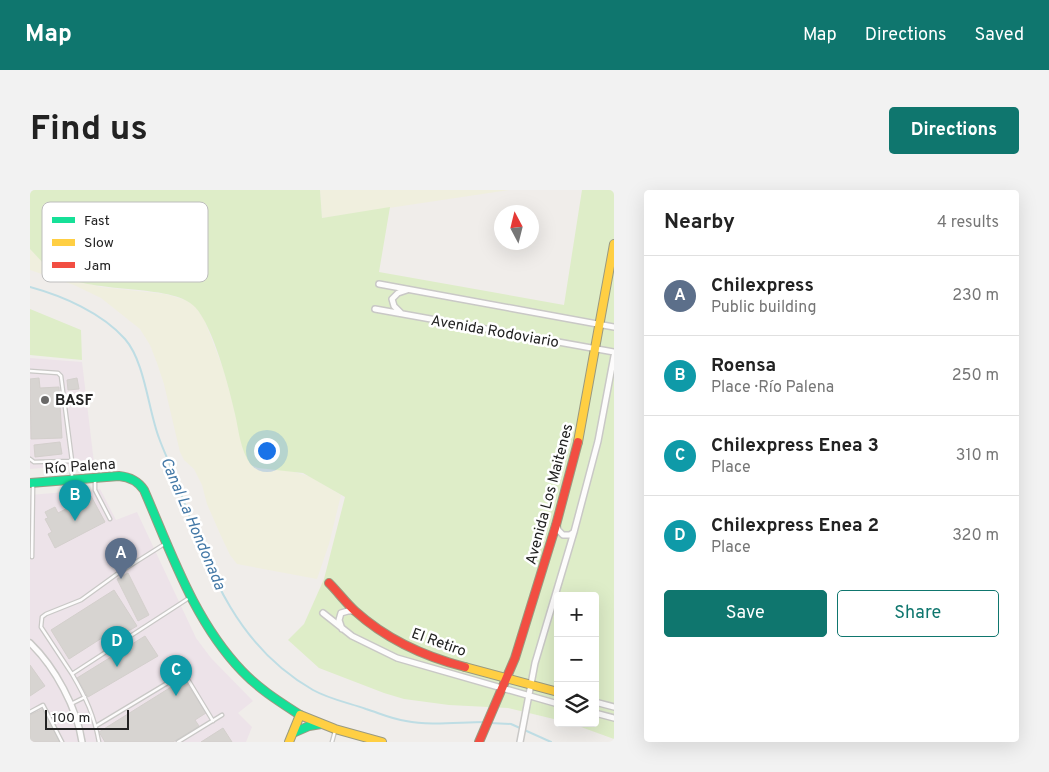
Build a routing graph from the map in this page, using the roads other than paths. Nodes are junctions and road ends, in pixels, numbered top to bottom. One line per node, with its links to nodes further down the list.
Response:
1 (614, 244): 6 (street, Avenida Los Maitenes)
2 (379, 284): 3 (street, Avenida Rodoviario)
3 (408, 290): 5 (street); 6 (street, Avenida Rodoviario)
4 (375, 309): 5 (street, Avenida Rodoviario)
5 (402, 314): 8 (street, Avenida Rodoviario)
6 (600, 324): 7 (street, Avenida Rodoviario); 8 (street, Avenida Los Maitenes)
7 (614, 327)
8 (596, 349): 9 (street, Avenida Rodoviario); 18 (street, Avenida Los Maitenes)
9 (614, 352)
10 (614, 356): 19 (street)
11 (30, 371): 13 (lane)
12 (30, 459): 13 (lane)
13 (72, 461): 15 (lane)
14 (95, 478): 15 (street, Río Palena); 17 (lane); 20 (street, Río Palena)
15 (72, 480): 16 (street, Río Palena)
16 (31, 483): 21 (lane)
17 (110, 519)
18 (556, 525): 19 (street); 29 (street, Avenida Los Maitenes)
19 (574, 532): 30 (street)
20 (167, 542): 23 (street); 28 (lane)
21 (32, 557)
22 (329, 583): 24 (street, El Retiro)
23 (192, 596): 28 (lane); 40 (street)
24 (356, 612): 26 (street); 29 (street, El Retiro)
25 (323, 613): 26 (street, El Retiro)
26 (342, 629): 31 (street, El Retiro)
27 (30, 643): 37 (street)
28 (72, 674): 34 (lane)
29 (507, 678): 30 (street, El Retiro); 31 (street, Avenida Los Maitenes)
30 (531, 685): 32 (street, El Retiro); 33 (street)
31 (502, 688): 33 (street, El Retiro); 49 (street, Avenida Los Maitenes)
32 (554, 691)
33 (529, 696): 35 (street, El Retiro); 57 (street)
34 (86, 697): 37 (lane); 46 (lane)
35 (554, 703)
36 (599, 703): 38 (street)
37 (70, 704): 51 (street)
38 (614, 707)
39 (30, 712): 50 (lane)
40 (300, 714): 45 (street); 48 (street)
41 (599, 714): 43 (street)
42 (222, 715): 44 (lane)
43 (614, 718)
44 (213, 721): 46 (lane); 53 (lane)
45 (321, 724): 47 (street); 48 (street)
46 (96, 726): 52 (lane)
47 (335, 729): 55 (lane); 56 (street)
48 (293, 733): 54 (street)
49 (480, 739)
50 (62, 742)
51 (82, 742)
52 (99, 742)
53 (178, 742)
54 (289, 742)
55 (332, 742)
56 (382, 742)
57 (520, 742)

